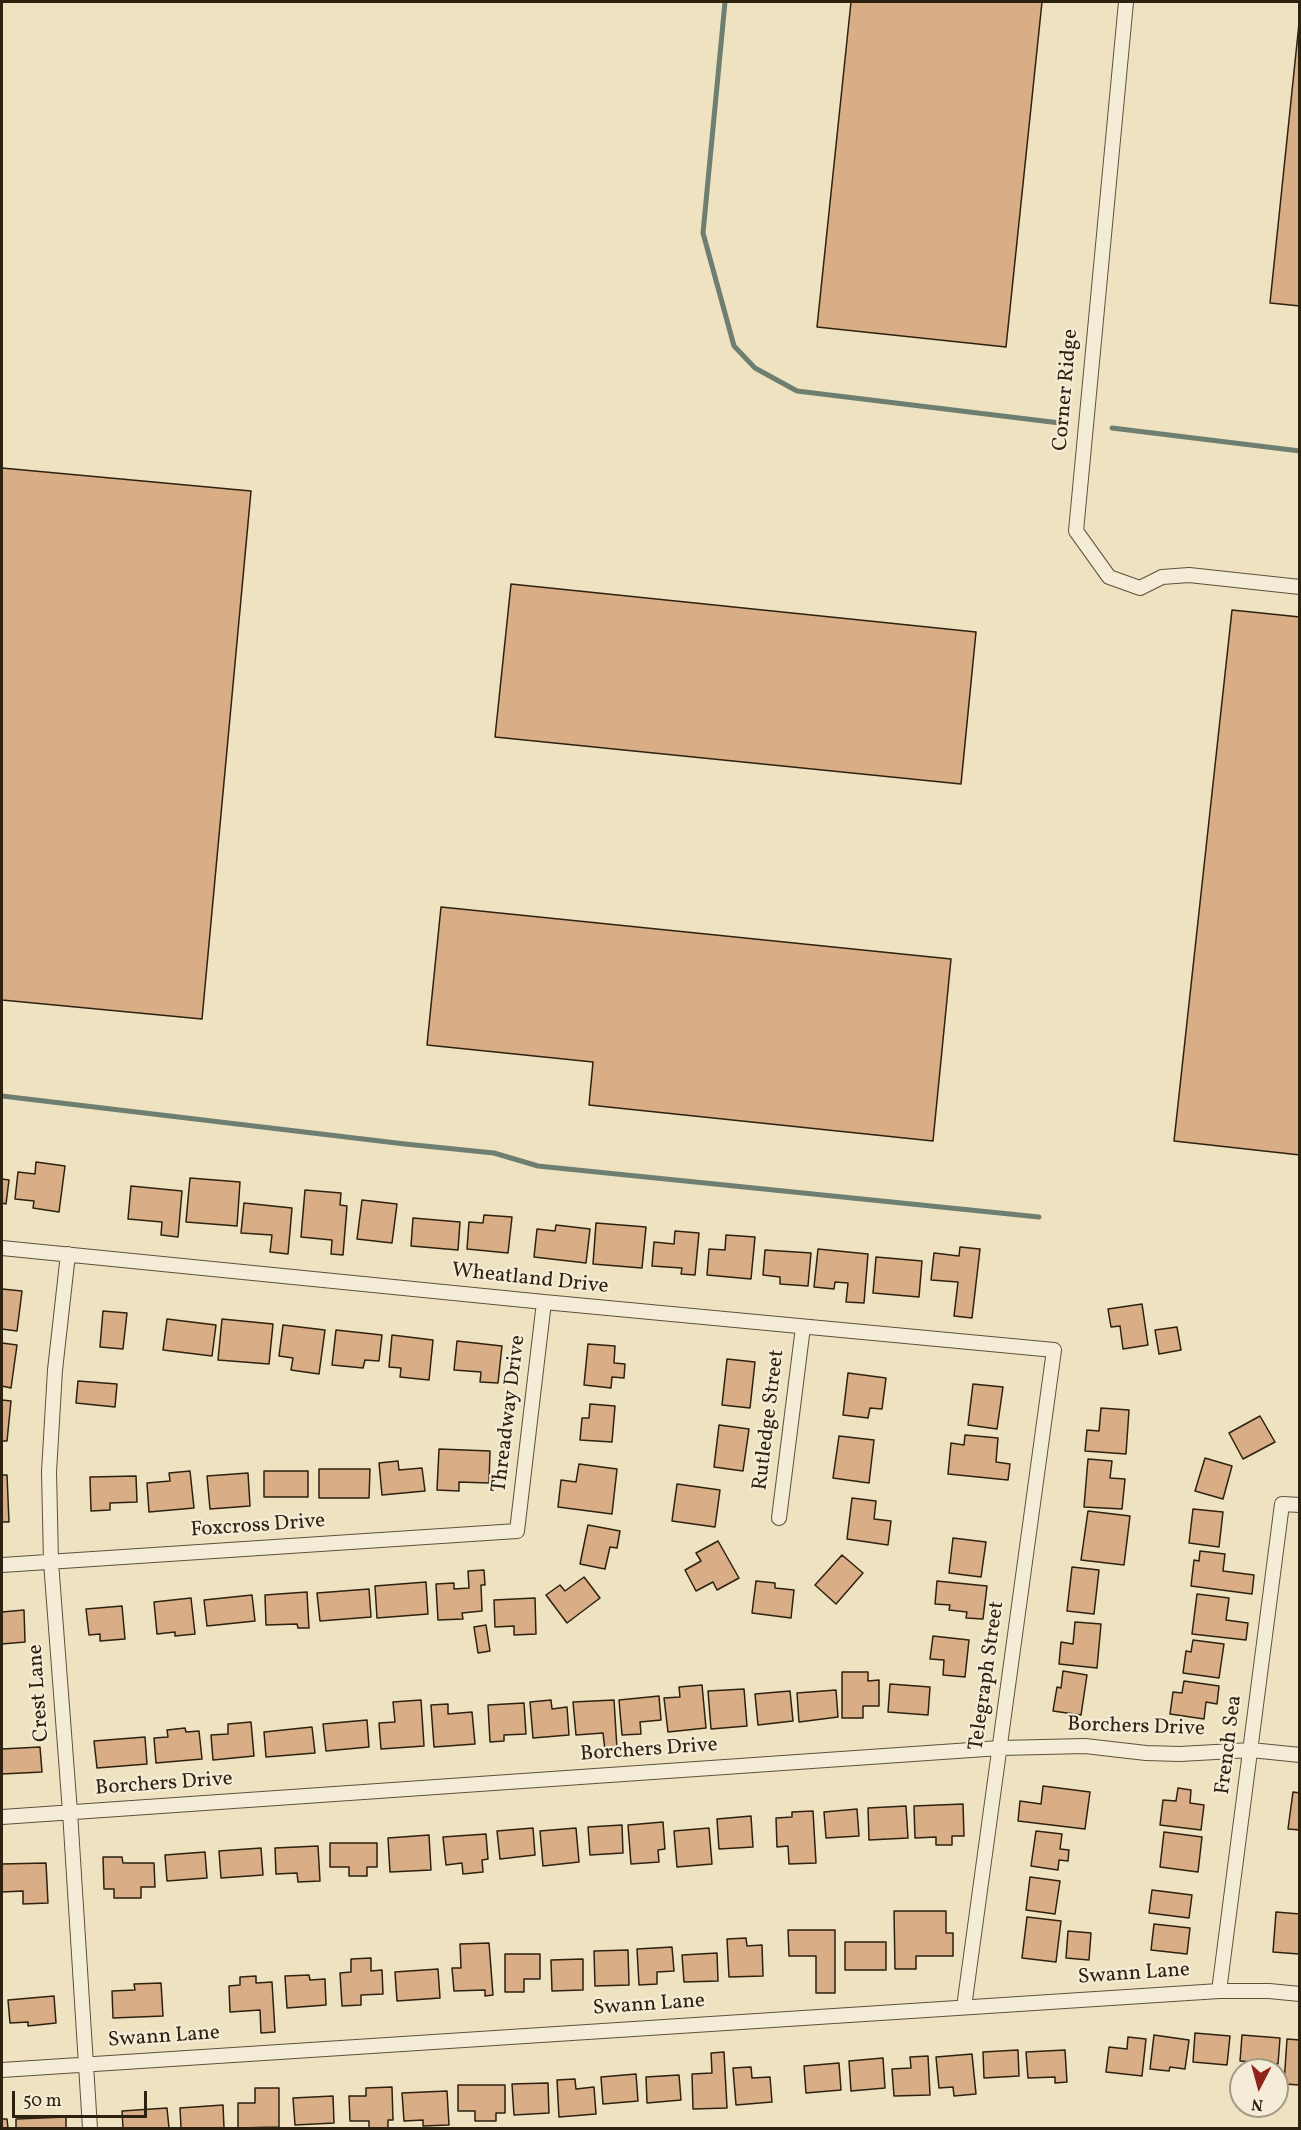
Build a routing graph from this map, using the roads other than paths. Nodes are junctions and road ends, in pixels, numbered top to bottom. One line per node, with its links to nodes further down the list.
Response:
1 (1126, 2): 2 (street, Corner Ridge)
2 (1299, 587)
3 (2, 1248): 4 (street, Wheatland Drive)
4 (68, 1254): 5 (street, Wheatland Drive); 11 (street, Crest Lane)
5 (544, 1302): 6 (street, Wheatland Drive); 10 (street, Threadway Drive)
6 (802, 1327): 7 (street, Wheatland Drive); 9 (street, Rutledge Street)
7 (1054, 1350): 13 (street, Telegraph Street)
8 (1299, 1505): 14 (street, French Sea)
9 (779, 1518)
10 (517, 1531): 11 (street, Foxcross Drive)
11 (51, 1562): 12 (street, Foxcross Drive); 16 (street, Crest Lane)
12 (2, 1565)
13 (1000, 1748): 14 (street, Borchers Drive); 16 (street, Borchers Drive); 20 (street, Telegraph Street)
14 (1251, 1750): 15 (street, Borchers Drive); 18 (street, French Sea)
15 (1299, 1755)
16 (70, 1812): 17 (street, Borchers Drive); 21 (street, Crest Lane)
17 (2, 1817)
18 (1219, 1991): 19 (street, Swann Lane); 20 (street, Swann Lane)
19 (1299, 1994)
20 (964, 2007): 21 (street, Swann Lane)
21 (85, 2065): 22 (street, Swann Lane); 23 (street, Crest Lane)
22 (2, 2070)
23 (90, 2128)

